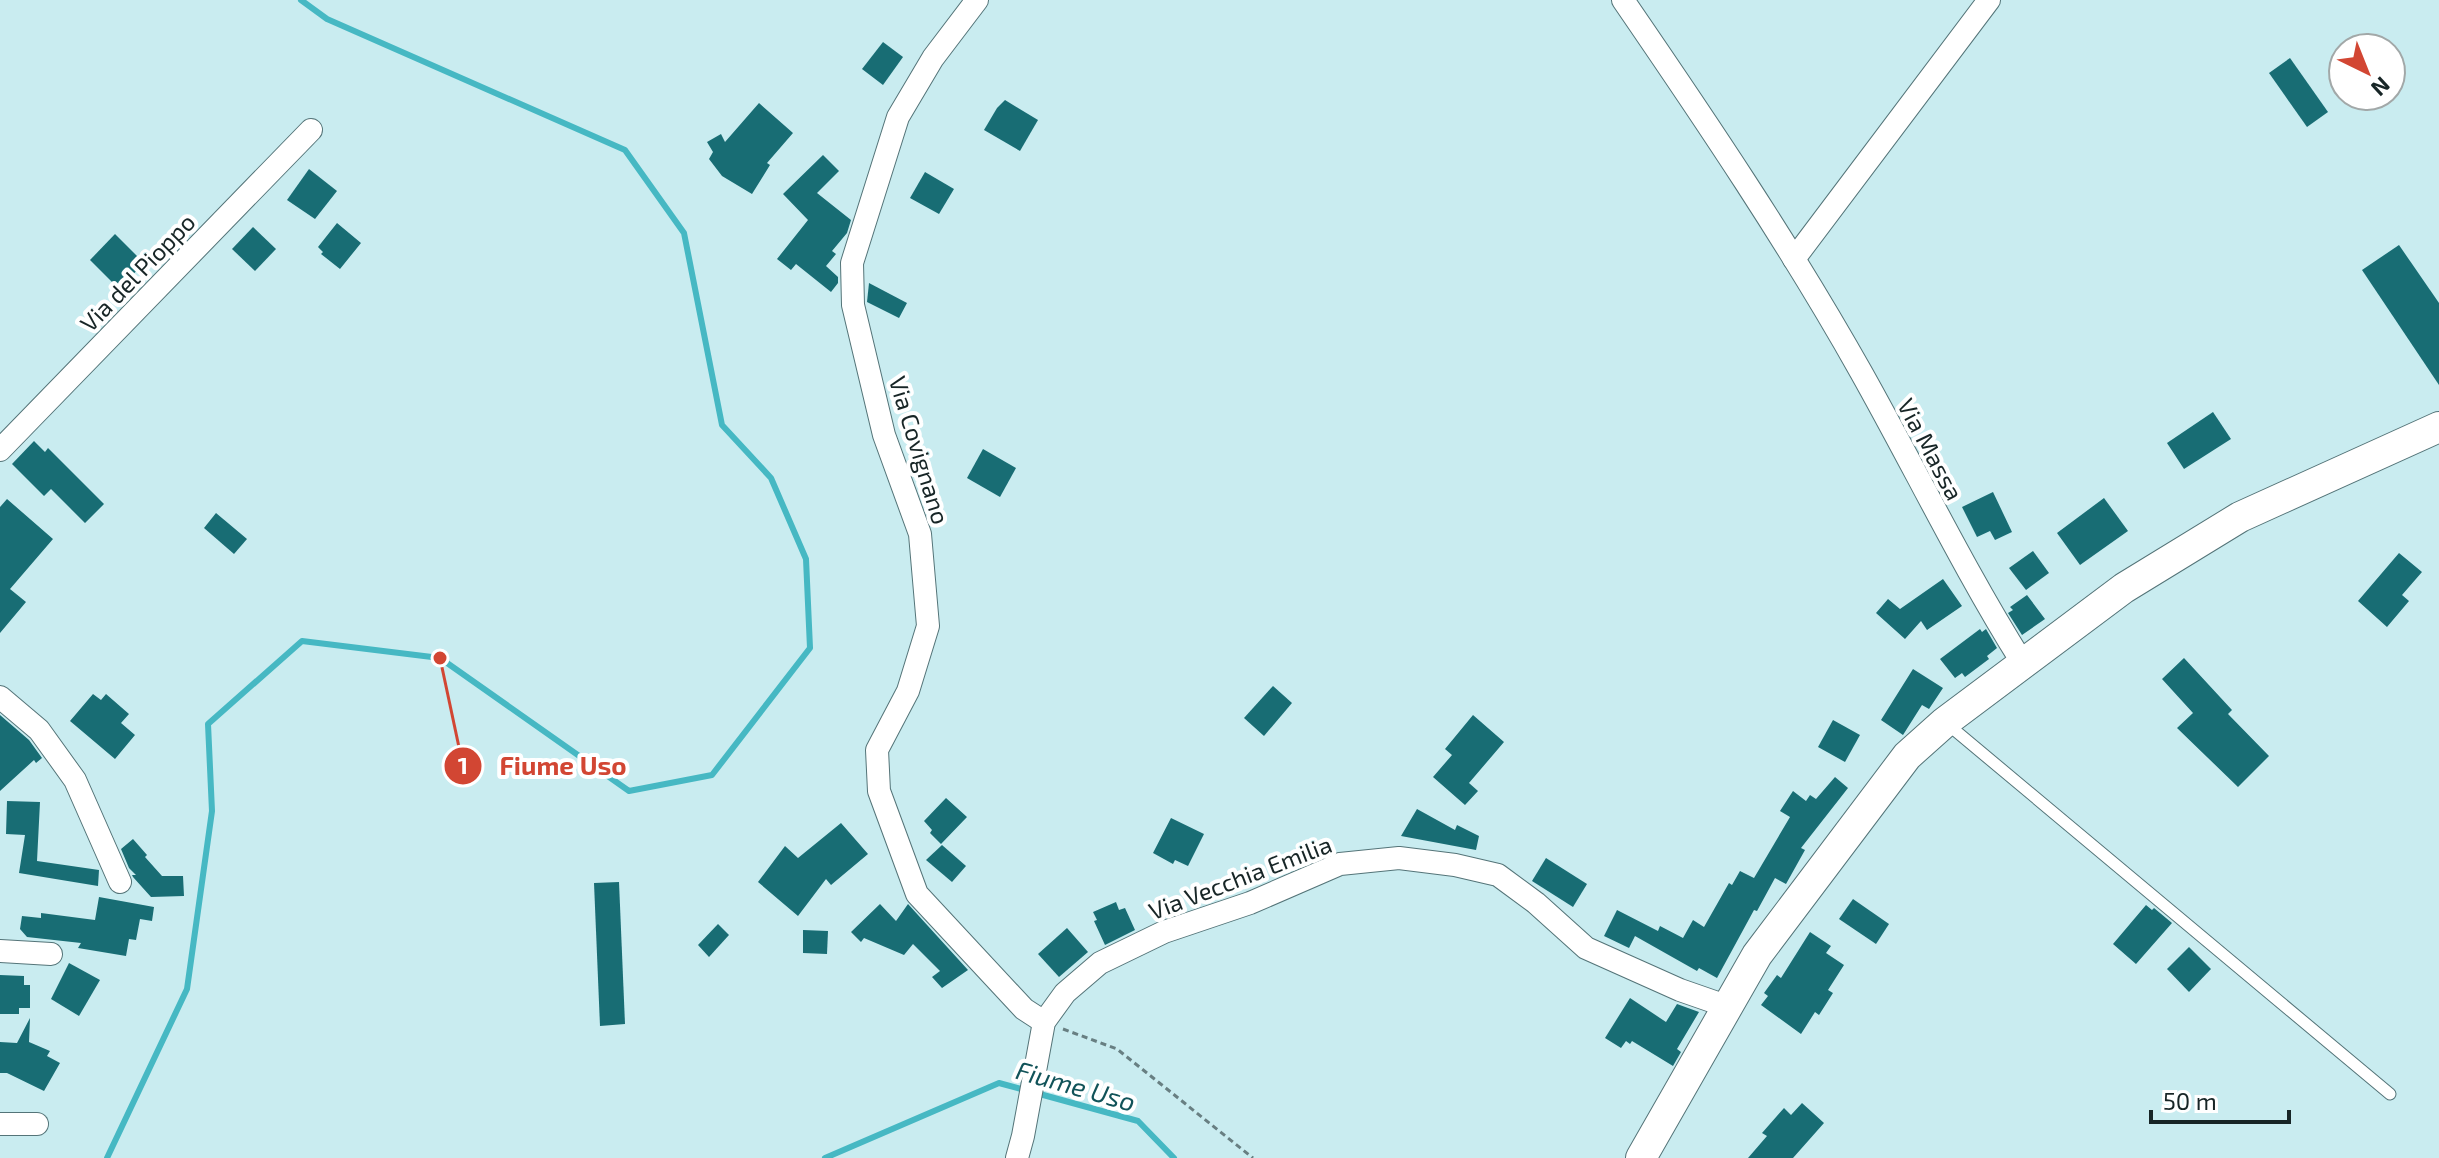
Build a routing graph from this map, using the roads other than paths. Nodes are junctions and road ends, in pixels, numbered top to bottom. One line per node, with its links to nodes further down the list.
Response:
1 (977, 0): 15 (street, Via Covignano)
2 (1623, 0): 5 (street, Via Massa)
3 (1989, 0): 5 (street)
4 (311, 130): 7 (street, Via del Pioppo)
5 (1794, 259): 8 (street, Via Massa)
6 (2439, 427): 8 (street)
7 (0, 450)
8 (2022, 662): 10 (street)
9 (0, 697): 11 (street)
10 (1945, 722): 14 (street); 16 (lane)
11 (120, 882)
12 (0, 951): 13 (street)
13 (51, 954)
14 (1726, 1006): 15 (street, Via Vecchia Emilia); 20 (street)
15 (1044, 1022): 19 (street, Via Vecchia Emilia)
16 (2390, 1094)
17 (0, 1124): 18 (street)
18 (37, 1124)
19 (1020, 1147)
20 (1641, 1158)

